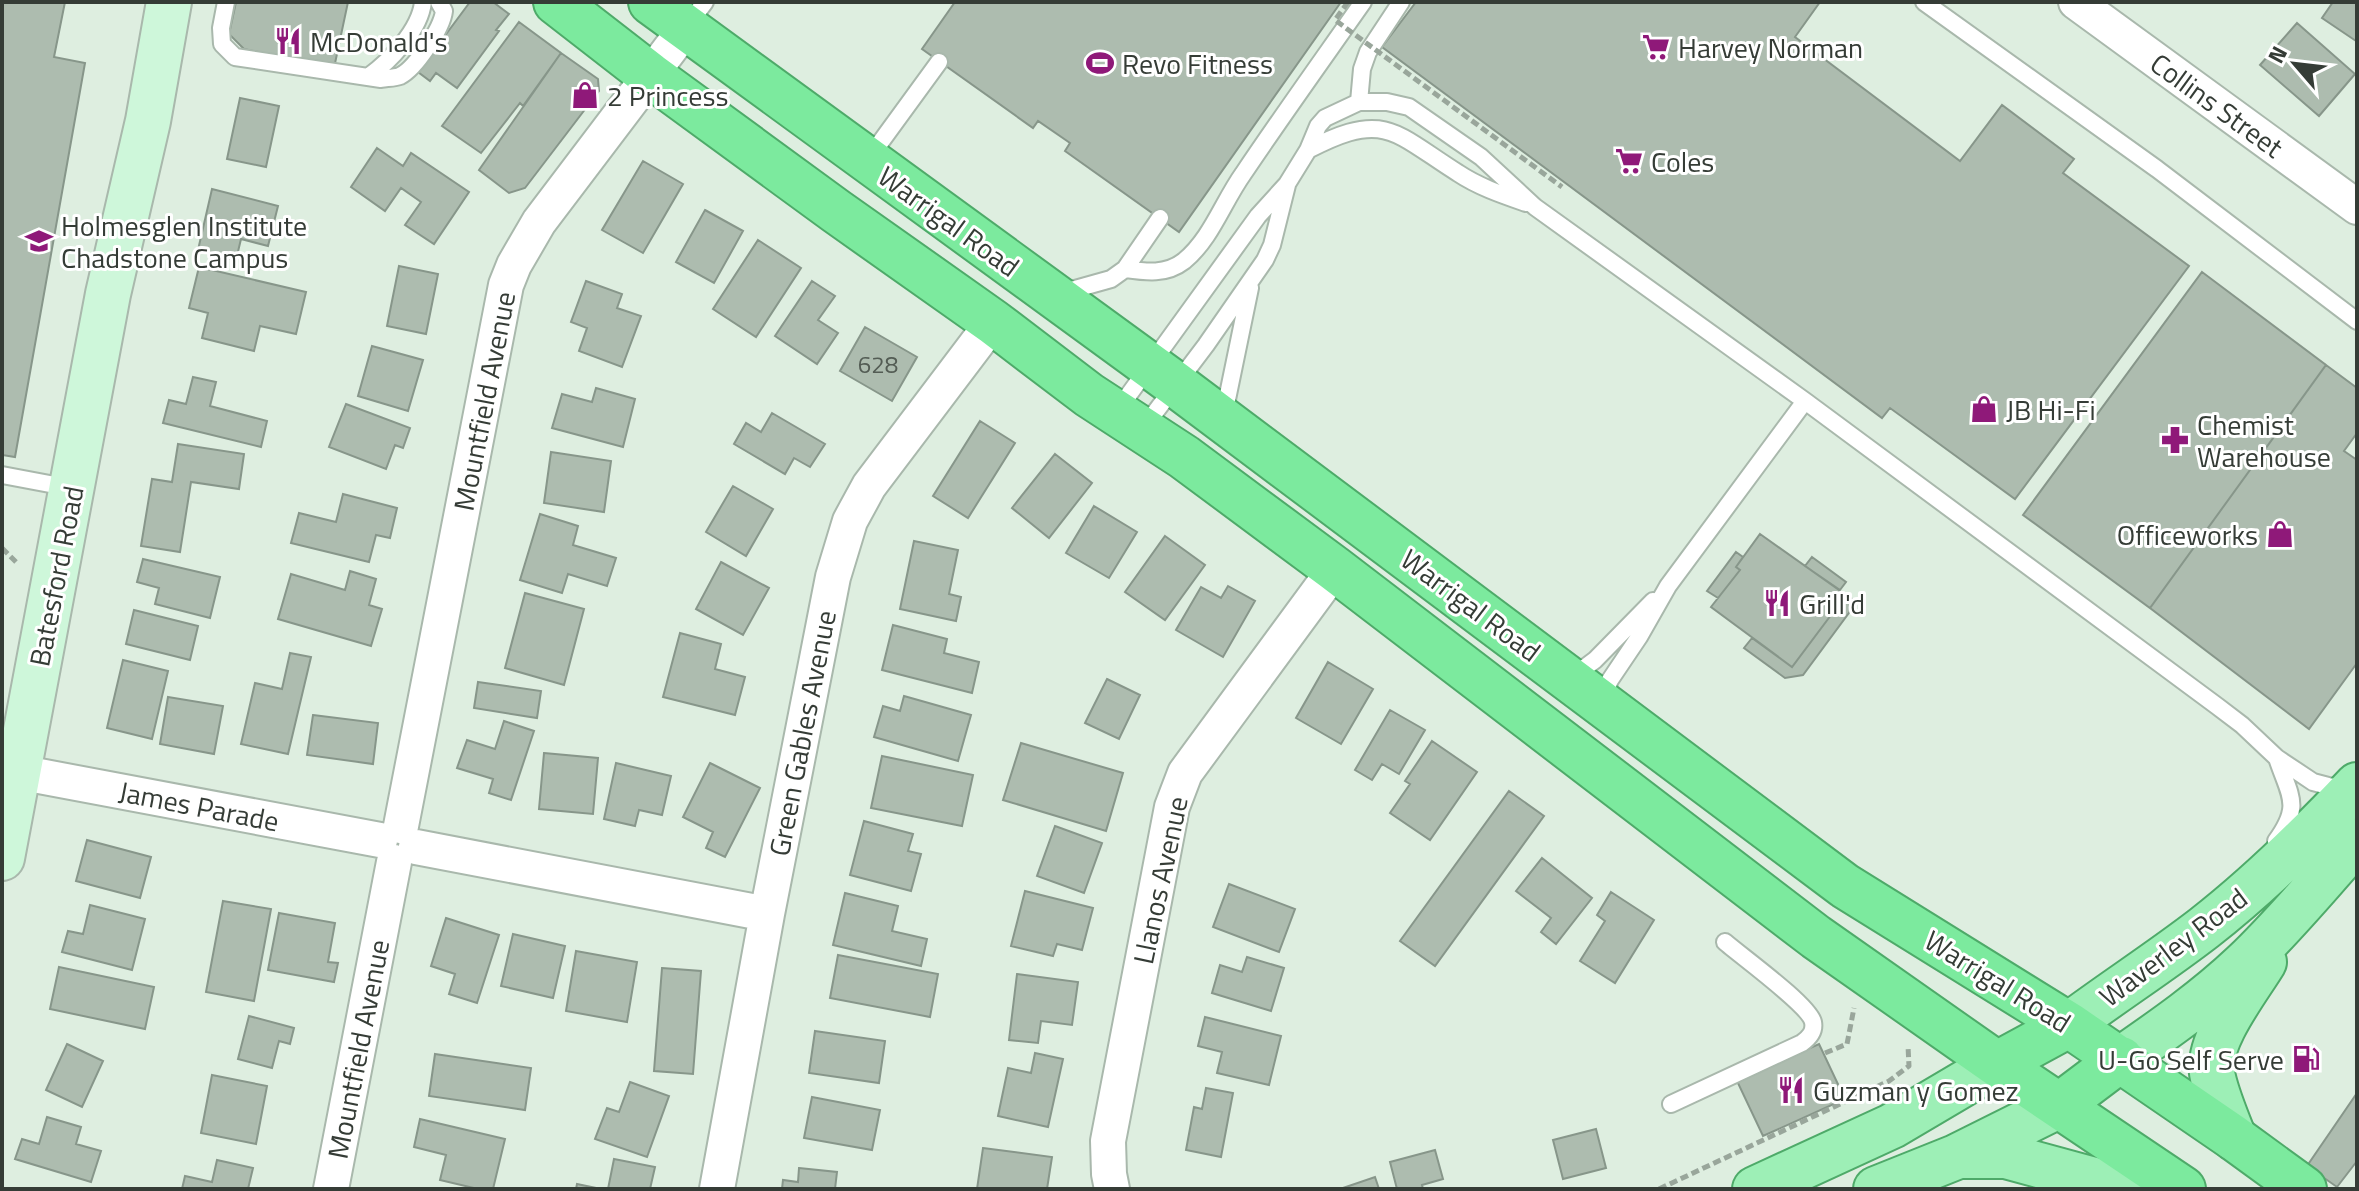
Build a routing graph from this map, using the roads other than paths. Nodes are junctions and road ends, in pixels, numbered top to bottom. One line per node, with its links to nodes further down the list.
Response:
1 (141, 2): 25 (main road, Batesford Road)
2 (169, 2): 25 (main road, Batesford Road)
3 (226, 2): 15 (lane)
4 (423, 2): 15 (lane)
5 (439, 2): 15 (lane)
6 (556, 2): 14 (highway, Warrigal Road)
7 (651, 2): 12 (highway, Warrigal Road)
8 (1363, 2): 23 (lane)
9 (1401, 2): 16 (lane)
10 (1924, 2): 27 (lane)
11 (2076, 2): 20 (street, Collins Street)
12 (695, 15): 14 (street, Mountfield Avenue); 18 (highway, Warrigal Road)
13 (939, 62): 18 (lane)
14 (650, 75): 28 (highway, Warrigal Road); 42 (street, Mountfield Avenue)
15 (368, 77)
16 (1359, 102): 17 (lane); 21 (lane)
17 (1308, 150): 19 (lane); 21 (lane)
18 (867, 161): 26 (highway, Warrigal Road)
19 (1287, 184): 24 (lane); 29 (lane)
20 (2353, 194)
21 (1535, 207): 30 (lane)
22 (1160, 218): 23 (lane)
23 (1125, 269): 26 (lane)
24 (1254, 275): 29 (lane); 31 (lane)
25 (108, 294): 34 (main road, Batesford Road)
26 (1052, 295): 29 (highway, Warrigal Road)
27 (2357, 321)
28 (993, 322): 32 (highway, Warrigal Road); 45 (street, Green Gables Avenue)
29 (1162, 376): 31 (highway, Warrigal Road); 32 (lane); 32 (lane)
30 (1805, 401): 36 (lane); 38 (lane)
31 (1222, 420): 37 (highway, Warrigal Road)
32 (1129, 421): 35 (highway, Warrigal Road)
33 (2, 475): 34 (lane)
34 (73, 488): 39 (main road, Batesford Road)
35 (1335, 569): 50 (highway, Warrigal Road); 57 (street, Llanos Avenue)
36 (1668, 586): 37 (lane); 37 (lane)
37 (1585, 691): 48 (highway, Warrigal Road)
38 (2277, 758): 40 (lane); 46 (lane)
39 (18, 772): 42 (street, James Parade); 43 (main road, Batesford Road)
40 (2357, 785): 46 (main road, Waverley Road)
41 (2357, 841): 44 (main road, Waverley Road)
42 (398, 844): 45 (street, James Parade); 55 (street, Mountfield Avenue)
43 (2, 858)
44 (2301, 907): 49 (main road, Waverley Road); 53 (main road)
45 (767, 914): 56 (street, Green Gables Avenue)
46 (2203, 928): 48 (main road, Waverley Road)
47 (1725, 942): 51 (lane)
48 (2069, 1025): 49 (highway, Warrigal Road); 50 (highway, Waverley Road)
49 (2121, 1059): 52 (highway, Waverley Road); 53 (highway, Warrigal Road)
50 (1997, 1064): 52 (highway, Warrigal Road); 58 (main road, Waverley Road)
51 (1671, 1104)
52 (2060, 1105): 54 (main road, Waverley Road); 61 (highway, Warrigal Road)
53 (2234, 1138): 62 (highway, Warrigal Road)
54 (1956, 1157): 59 (main road, Waverley Road); 60 (main road)
55 (331, 1189)
56 (717, 1189)
57 (1112, 1189)
58 (1755, 1189)
59 (1876, 1189)
60 (2127, 1189)
61 (2183, 1189)
62 (2304, 1189)

